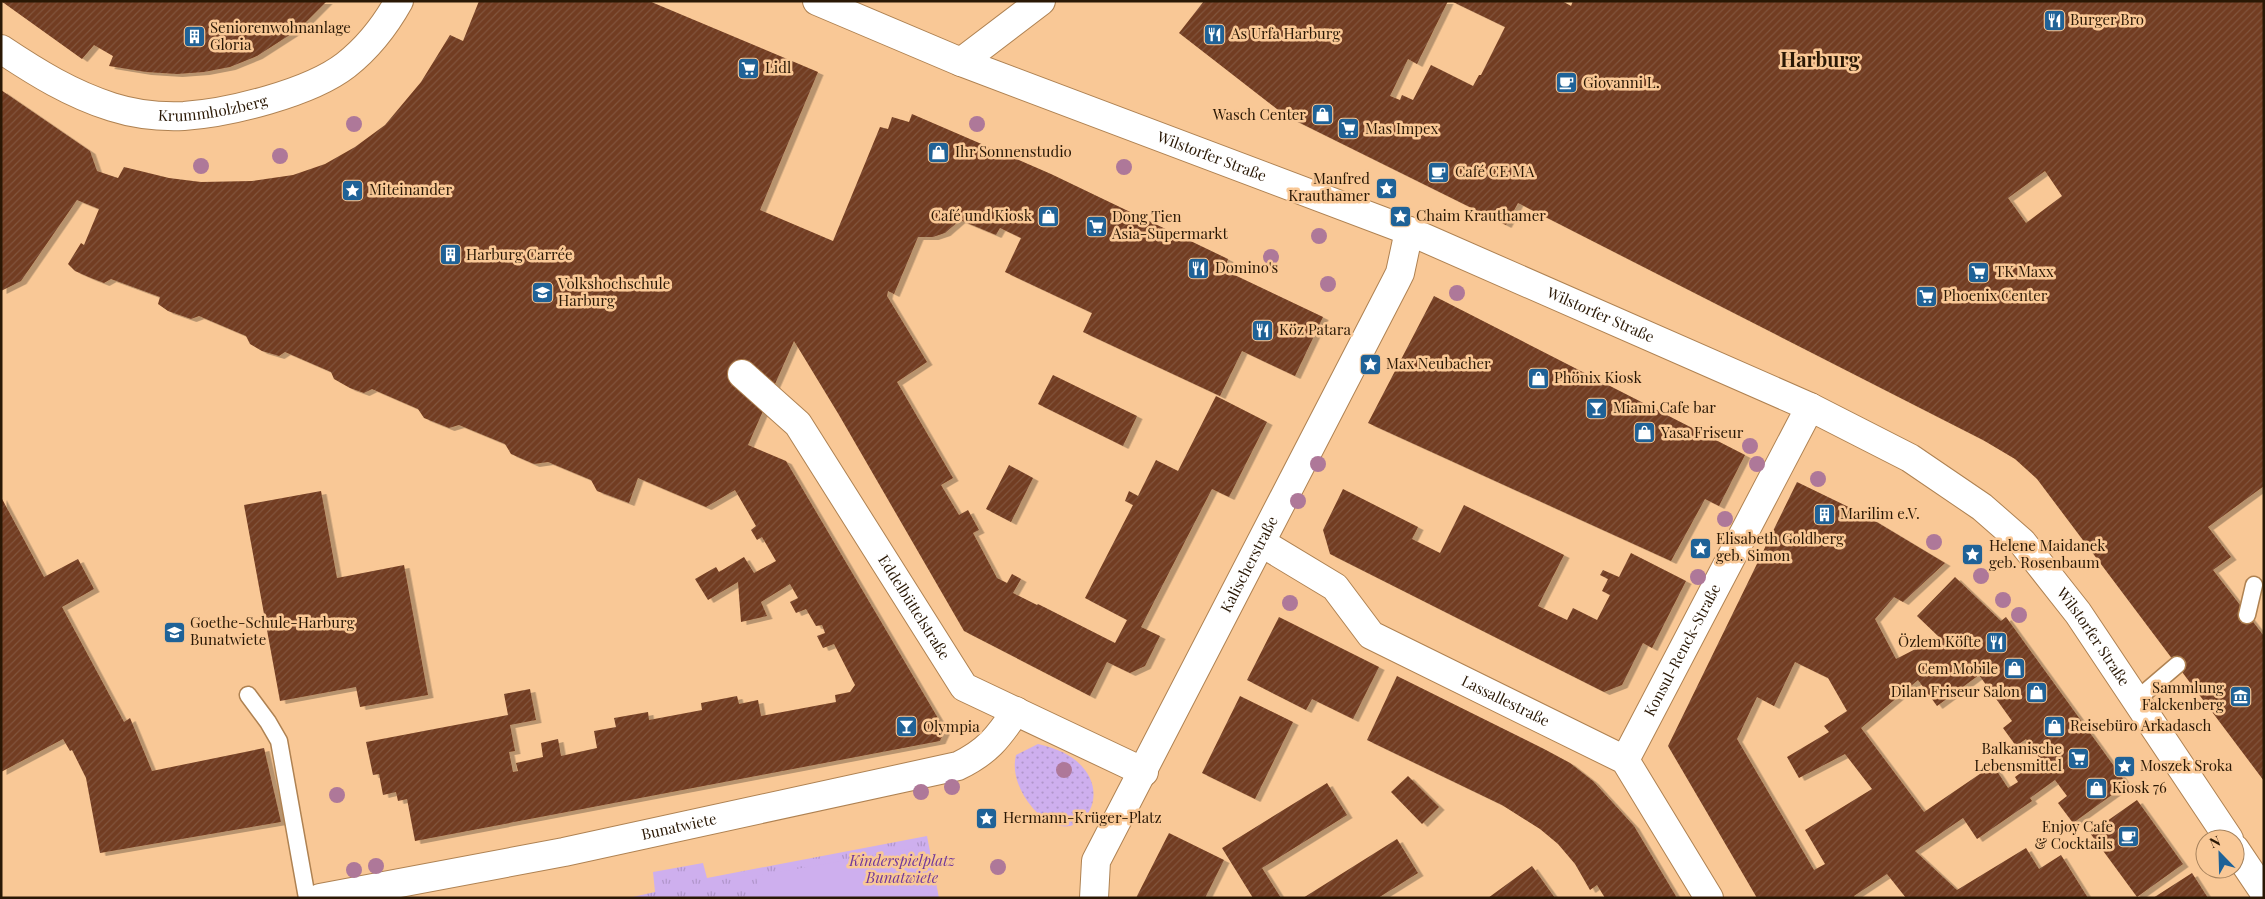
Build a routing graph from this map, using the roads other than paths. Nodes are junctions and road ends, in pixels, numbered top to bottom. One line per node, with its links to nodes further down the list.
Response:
1 (400, 1): 4 (street, Krummholzberg)
2 (817, 1): 5 (street, Wilstorfer Straße)
3 (1041, 1): 5 (street)
4 (1, 49)
5 (961, 62): 6 (street, Wilstorfer Straße)
6 (1409, 231): 8 (street, Wilstorfer Straße); 9 (street, Kalischerstraße)
7 (742, 374): 15 (street, Eddelbüttelstraße)
8 (1810, 407): 14 (street, Wilstorfer Straße); 16 (street, Konsul-Renck-Straße)
9 (1262, 543): 16 (street, Lassallestraße); 17 (street, Kalischerstraße)
10 (2254, 585): 11 (lane)
11 (2247, 615)
12 (2178, 665): 14 (lane)
13 (248, 695): 21 (lane)
14 (2136, 700): 18 (street, Wilstorfer Straße)
15 (1016, 711): 17 (street, Eddelbüttelstraße); 22 (street, Bunatwiete)
16 (1625, 760): 24 (street)
17 (1144, 772): 23 (street, Kalischerstraße)
18 (2222, 829)
19 (2245, 864): 20 (street)
20 (2264, 892)
21 (307, 898)
22 (320, 898)
23 (1094, 898)
24 (1709, 898)

